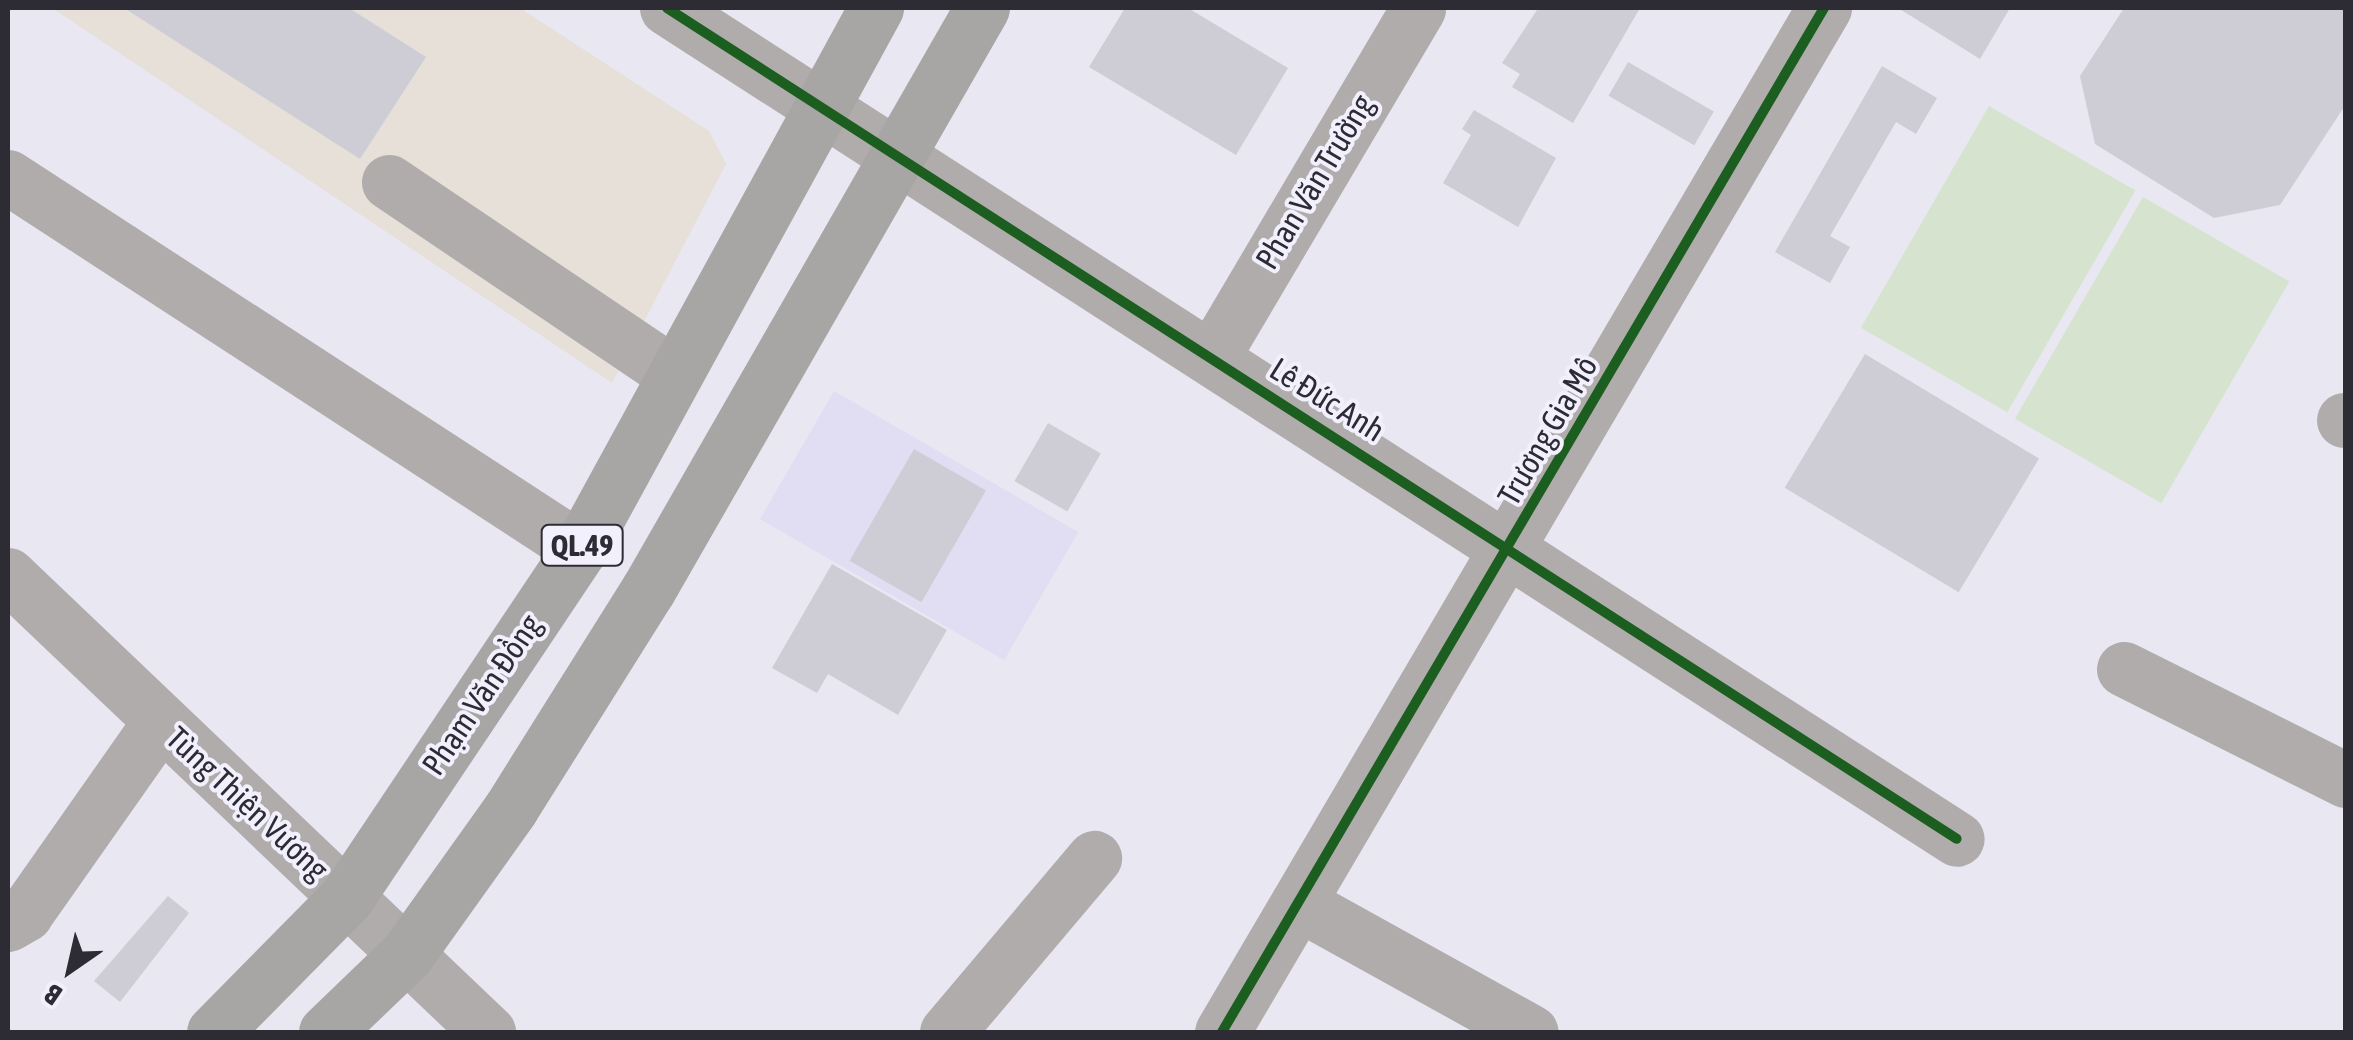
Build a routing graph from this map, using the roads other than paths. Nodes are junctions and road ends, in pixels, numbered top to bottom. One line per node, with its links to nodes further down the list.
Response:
1 (666, 8): 6 (street, Lê Đức Anh)
2 (876, 8): 6 (main road, Phạm Văn Đồng / QL.49)
3 (982, 8): 7 (main road, QL.49)
4 (1418, 8): 10 (street, Phan Văn Trường)
5 (1824, 8): 12 (street, Trương Gia Mô)
6 (821, 106): 7 (street, Lê Đức Anh); 11 (main road, Phạm Văn Đồng / QL.49)
7 (897, 157): 10 (street, Lê Đức Anh); 23 (main road, QL.49)
8 (8, 177): 13 (street)
9 (390, 182): 11 (street)
10 (1212, 357): 12 (street, Lê Đức Anh)
11 (674, 374): 13 (main road, Phạm Văn Đồng / QL.49)
12 (1510, 546): 18 (street, Lê Đức Anh); 21 (street, Trương Gia Mô)
13 (580, 549): 20 (main road, Phạm Văn Đồng / QL.49)
14 (8, 575): 16 (street, Tùng Thiện Vương)
15 (2124, 669): 17 (street)
16 (159, 723): 20 (street, Tùng Thiện Vương); 22 (street)
17 (2346, 780)
18 (1957, 839)
19 (1094, 858): 27 (street)
20 (347, 897): 23 (street, Tùng Thiện Vương); 24 (main road, Phạm Văn Đồng / QL.49)
21 (1298, 903): 28 (street, Trương Gia Mô); 29 (street)
22 (8, 924)
23 (407, 954): 25 (main road, QL.49); 26 (street, Tùng Thiện Vương)
24 (214, 1032)
25 (326, 1032)
26 (488, 1032)
27 (947, 1032)
28 (1222, 1032)
29 (1532, 1032)

